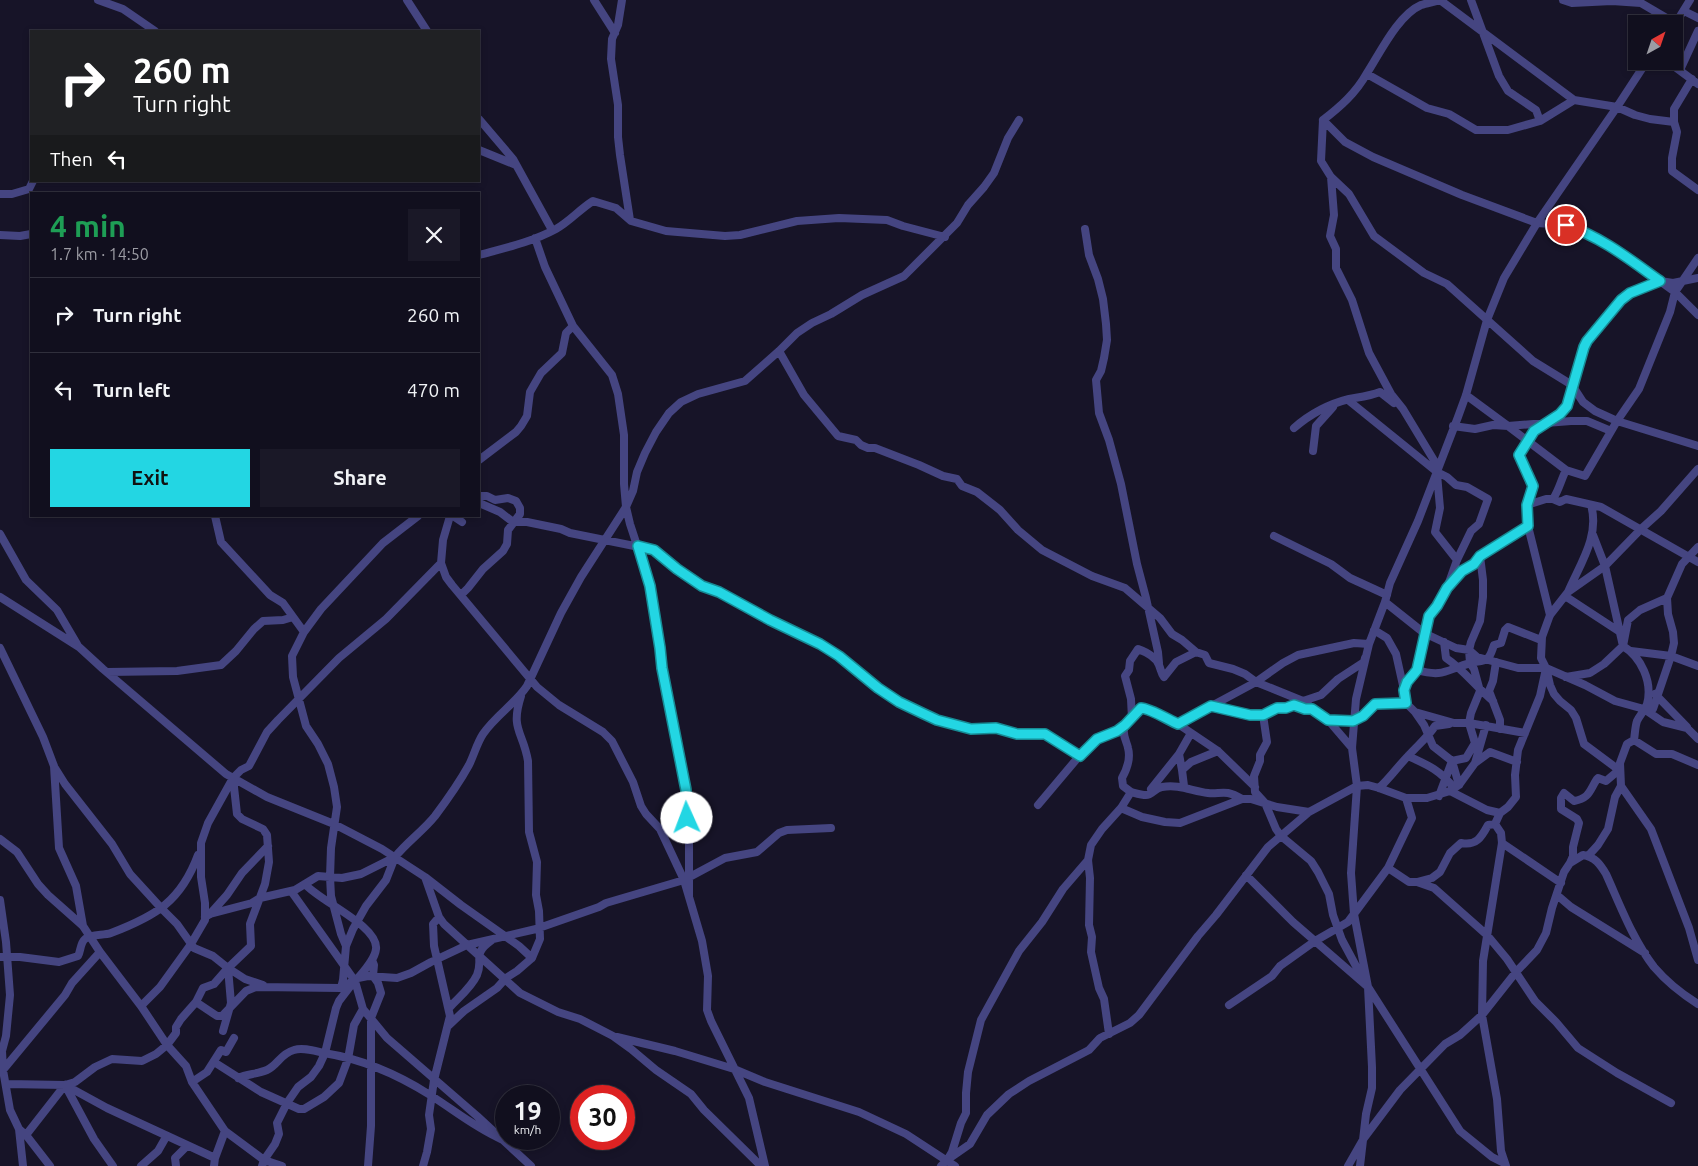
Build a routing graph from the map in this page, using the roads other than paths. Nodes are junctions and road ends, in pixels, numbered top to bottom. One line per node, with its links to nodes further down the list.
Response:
1 (98, 0): 13 (street)
2 (407, 0): 14 (street)
3 (594, 0): 16 (street)
4 (622, 0): 16 (street)
5 (1440, 0): 17 (street); 21 (street)
6 (1471, 0): 17 (street)
7 (1563, 0): 10 (street)
8 (1690, 0): 9 (street)
9 (1684, 11): 11 (street); 12 (street)
10 (1660, 15)
11 (1681, 15)
12 (1698, 18)
13 (154, 30)
14 (426, 30)
15 (1698, 31): 18 (street)
16 (614, 33): 36 (street)
17 (1484, 34): 23 (street); 28 (street)
18 (1683, 64)
19 (1641, 70): 24 (street)
20 (1680, 70): 22 (street)
21 (1367, 74): 27 (street); 28 (street)
22 (1695, 82): 29 (street)
23 (1574, 100): 24 (street); 28 (street)
24 (1617, 107): 29 (street); 37 (street)
25 (480, 120): 31 (street)
26 (1018, 120): 42 (street)
27 (1323, 120): 32 (street); 37 (street)
28 (1540, 121)
29 (1674, 122): 34 (street)
30 (480, 150): 31 (street)
31 (516, 165): 39 (street)
32 (1330, 177): 51 (street); 58 (street)
33 (32, 182): 35 (street)
34 (1697, 187)
35 (0, 194)
36 (630, 220): 39 (street); 42 (street)
37 (1537, 223): 47 (street); 51 (street)
38 (1085, 229): 104 (street)
39 (552, 230): 43 (street)
40 (30, 234): 41 (street)
41 (0, 235)
42 (945, 237): 53 (street)
43 (535, 238): 44 (street); 52 (street)
44 (480, 255)
45 (1698, 258): 48 (street)
46 (1698, 278): 48 (street)
47 (1660, 281): 48 (street); 49 (street); 54 (street)
48 (1683, 281): 49 (street)
49 (1675, 292): 50 (street); 59 (street)
50 (1698, 314)
51 (1487, 320): 54 (street); 55 (street)
52 (573, 326): 68 (street); 77 (street)
53 (779, 351): 77 (street); 104 (street)
54 (1572, 385): 59 (street); 60 (street)
55 (1466, 395): 61 (street); 62 (street)
56 (1348, 400): 57 (street); 58 (street); 70 (street)
57 (1335, 404): 63 (street); 67 (street)
58 (1403, 410): 70 (street)
59 (1617, 421): 64 (street); 66 (street)
60 (1548, 423): 62 (street); 64 (street); 65 (street)
61 (1453, 426): 62 (street); 70 (street)
62 (1508, 426): 65 (street)
63 (1294, 428)
64 (1612, 431): 71 (street)
65 (1528, 440): 71 (street); 75 (street)
66 (1698, 446)
67 (1313, 451)
68 (480, 459)
69 (1698, 469): 85 (street)
70 (1438, 470): 94 (street); 94 (street); 102 (street)
71 (1566, 470): 73 (street)
72 (480, 496): 83 (street)
73 (1553, 498): 75 (street); 76 (street)
74 (480, 503): 83 (street)
75 (1527, 505): 84 (street)
76 (1590, 505): 85 (street); 87 (street)
77 (626, 507): 89 (street); 90 (street)
78 (215, 517): 106 (street)
79 (417, 517): 108 (street)
80 (451, 517): 96 (street)
81 (453, 517): 82 (street)
82 (462, 522)
83 (513, 522): 89 (street); 100 (street)
84 (1528, 526): 92 (street); 105 (street)
85 (1641, 529): 93 (street); 97 (street)
86 (0, 534): 115 (street)
87 (1593, 535): 97 (street); 99 (street)
88 (1274, 536): 102 (street)
89 (606, 539): 90 (street); 132 (street)
90 (638, 546): 166 (street); 209 (street)
91 (1698, 547): 93 (street)
92 (1480, 556): 98 (street); 117 (street)
93 (1688, 557): 95 (street); 103 (street)
94 (1457, 560): 98 (street)
95 (1698, 562)
96 (441, 563): 100 (street); 139 (street)
97 (1605, 566): 99 (street); 109 (street)
98 (1447, 588): 110 (street)
99 (1566, 594): 105 (street); 109 (street)
100 (461, 595): 132 (street)
101 (0, 597): 115 (street)
102 (1386, 598): 107 (street); 110 (street)
103 (1667, 598): 114 (street); 121 (street)
104 (1148, 609): 119 (street); 124 (street)
105 (1550, 615): 111 (street)
106 (292, 617): 108 (street); 130 (street)
107 (1374, 630): 113 (street); 135 (street)
108 (304, 632): 139 (street)
109 (1620, 632): 114 (street)
110 (1424, 633): 112 (street); 129 (street)
111 (1542, 640): 122 (street); 128 (street)
112 (1444, 642): 117 (street); 127 (street)
113 (1370, 644): 120 (street); 133 (street)
114 (1623, 646): 118 (street); 131 (street)
115 (79, 647): 130 (street)
116 (0, 648): 171 (street)
117 (1469, 650): 122 (street); 125 (street)
118 (1631, 651): 121 (street); 134 (street)
119 (1196, 652): 124 (street); 133 (street)
120 (1366, 656): 141 (street); 150 (street)
121 (1671, 656): 126 (street); 138 (street)
122 (1486, 659): 123 (street); 125 (street)
123 (1496, 662): 128 (street); 140 (street)
124 (1159, 663): 148 (street)
125 (1470, 663): 127 (street); 136 (street)
126 (1698, 666)
127 (1459, 667): 129 (street); 136 (street)
128 (1546, 668): 131 (street); 159 (street); 174 (street)
129 (1417, 670): 135 (street)
130 (106, 672): 176 (street)
131 (1564, 677): 145 (street)
132 (531, 678): 137 (street); 209 (street)
133 (1256, 682): 141 (street); 143 (street)
134 (1649, 687): 138 (street); 145 (street)
135 (1404, 690): 142 (street)
136 (1480, 691): 140 (street); 152 (street)
137 (520, 696): 202 (street); 224 (street)
138 (1657, 696): 145 (street); 156 (street)
139 (298, 699): 176 (street); 193 (street)
140 (1493, 701): 157 (street)
141 (1303, 702): 144 (street)
142 (1406, 703): 146 (street); 150 (street)
143 (1211, 706): 147 (street); 153 (street)
144 (1312, 709): 147 (street); 149 (street)
145 (1644, 709): 156 (street); 162 (street)
146 (1415, 712): 151 (street); 160 (street)
147 (1263, 715): 178 (street)
148 (1132, 719): 153 (street); 154 (street)
149 (1328, 720): 150 (street); 163 (street)
150 (1353, 721): 163 (street)
151 (1454, 723): 152 (street); 160 (street)
152 (1469, 723): 155 (street); 168 (street)
153 (1178, 724): 158 (street)
154 (1125, 725): 166 (street); 183 (street)
155 (1486, 725): 157 (street); 170 (street)
156 (1687, 728): 161 (street)
157 (1500, 729): 159 (street)
158 (1191, 733): 164 (street); 165 (street)
159 (1525, 733): 169 (street)
160 (1428, 736): 167 (street); 168 (street)
161 (1698, 739)
162 (1634, 740): 172 (street); 174 (street)
163 (1352, 748): 179 (street)
164 (1218, 751): 173 (street); 178 (street)
165 (1179, 754): 173 (street); 184 (street)
166 (1080, 756): 189 (street)
167 (1408, 756): 175 (street); 181 (street)
168 (1452, 761): 175 (street); 182 (street)
169 (1517, 762): 170 (street); 192 (street)
170 (1476, 763): 182 (street)
171 (54, 766): 218 (street); 223 (street)
172 (1698, 766)
173 (1182, 770): 177 (street)
174 (1619, 770): 180 (street); 204 (street)
175 (1446, 777): 182 (street); 185 (street)
176 (233, 778): 193 (street); 199 (street); 200 (street)
177 (1184, 786): 184 (street); 187 (street)
178 (1255, 786): 188 (street)
179 (1357, 786): 181 (street); 191 (street); 219 (street)
180 (1622, 786): 201 (street); 240 (street)
181 (1379, 788): 186 (street)
182 (1455, 788): 185 (street); 192 (street)
183 (1131, 792): 184 (street); 190 (street)
184 (1145, 796)
185 (1439, 796): 186 (street)
186 (1406, 798): 205 (street)
187 (1242, 799): 188 (street); 190 (street)
188 (1264, 803): 191 (street); 196 (street)
189 (1038, 805)
190 (1122, 808): 203 (street)
191 (1309, 812): 196 (street)
192 (1500, 813): 194 (street)
193 (334, 824): 202 (street); 207 (street)
194 (1495, 824): 198 (street); 210 (street)
195 (831, 828): 209 (street)
196 (1281, 836): 206 (street); 225 (street)
197 (0, 838): 223 (street)
198 (1502, 843): 211 (street); 226 (street)
199 (268, 846): 215 (street); 220 (street)
200 (200, 850): 218 (street); 220 (street)
201 (1588, 856): 204 (street); 235 (street)
202 (395, 857): 207 (street); 208 (street); 222 (street)
203 (1088, 860): 261 (street); 292 (street)
204 (1570, 863): 211 (street)
205 (1388, 868): 210 (street); 219 (street)
206 (1246, 875): 229 (street); 261 (street)
207 (330, 877): 212 (street); 217 (street)
208 (425, 877): 221 (street); 228 (street)
209 (687, 879): 224 (street); 270 (street)
210 (1417, 882): 226 (street)
211 (1561, 883): 214 (street)
212 (305, 884): 213 (street); 217 (street)
213 (291, 891): 215 (street); 241 (street)
214 (1557, 895): 235 (street); 243 (street)
215 (260, 898): 220 (street); 242 (street)
216 (0, 900): 236 (street)
217 (334, 907): 222 (street); 232 (street)
218 (162, 909): 227 (street); 230 (street)
219 (1354, 914): 225 (street); 248 (street)
220 (208, 916): 230 (street)
221 (439, 917): 231 (street); 238 (street)
222 (356, 921): 232 (street); 239 (street)
223 (83, 926): 227 (street)
224 (540, 928): 228 (street); 237 (street)
225 (1339, 928): 229 (street); 248 (street)
226 (1487, 935): 243 (street); 257 (street)
227 (90, 936): 233 (street); 236 (street)
228 (499, 937): 231 (street); 234 (street); 237 (street)
229 (1314, 941): 248 (street); 252 (street)
230 (191, 944): 242 (street); 253 (street)
231 (467, 945): 234 (street); 238 (street)
232 (346, 946): 241 (street)
233 (100, 952): 253 (street); 272 (street)
234 (478, 953): 245 (street); 254 (street)
235 (1646, 954): 251 (street)
236 (4, 956): 265 (street)
237 (532, 958): 245 (street)
238 (436, 959): 244 (street); 254 (street)
239 (372, 960): 244 (street); 246 (street)
240 (1698, 960)
241 (344, 966): 246 (street); 249 (street)
242 (228, 968): 247 (street); 250 (street); 256 (street)
243 (1516, 972): 257 (street); 280 (street)
244 (373, 976): 246 (street); 258 (street)
245 (506, 978): 259 (street); 262 (street)
246 (357, 980): 249 (street); 255 (street); 266 (street)
247 (267, 987): 249 (street); 256 (street)
248 (1368, 987): 271 (street); 287 (street)
249 (340, 988)
250 (196, 1002): 256 (street); 264 (street)
251 (1698, 1004)
252 (1229, 1005)
253 (141, 1006): 264 (street)
254 (448, 1008): 259 (street)
255 (363, 1009): 258 (street); 267 (street)
256 (228, 1010): 260 (street)
257 (1482, 1014): 271 (street); 293 (street)
258 (371, 1018): 269 (street); 274 (street)
259 (448, 1026): 274 (street)
260 (223, 1030)
261 (1109, 1034): 292 (street)
262 (613, 1036): 270 (street); 303 (street)
263 (234, 1038): 268 (street)
264 (167, 1044): 275 (street); 277 (street)
265 (1, 1050): 272 (street)
266 (325, 1053): 267 (street); 273 (street); 279 (street)
267 (348, 1058): 269 (street); 279 (street)
268 (214, 1062): 273 (street); 275 (street)
269 (372, 1066): 278 (street); 300 (street)
270 (734, 1069): 292 (street); 304 (street)
271 (1420, 1070): 287 (street); 293 (street)
272 (2, 1072): 276 (street)
273 (238, 1078): 279 (street)
274 (434, 1080): 278 (street); 283 (street)
275 (192, 1082): 282 (street)
276 (6, 1084): 277 (street); 281 (street)
277 (65, 1085): 284 (street); 286 (street); 296 (street)
278 (432, 1096): 285 (street); 301 (street)
279 (287, 1103): 291 (street)
280 (1671, 1103)
281 (19, 1129): 284 (street); 294 (street)
282 (225, 1131): 290 (street); 291 (street)
283 (495, 1133)
284 (26, 1135): 295 (street)
285 (495, 1136)
286 (166, 1137): 288 (street); 297 (street)
287 (1364, 1138): 306 (street); 307 (street)
288 (187, 1146): 290 (street); 298 (street)
289 (513, 1150): 302 (street)
290 (214, 1162)
291 (263, 1163): 299 (street)
292 (944, 1163): 305 (street)
293 (1505, 1164)
294 (24, 1166)
295 (50, 1166)
296 (113, 1166)
297 (141, 1166)
298 (176, 1166)
299 (282, 1166)
300 (368, 1166)
301 (423, 1166)
302 (531, 1166)
303 (761, 1166)
304 (765, 1166)
305 (955, 1166)
306 (1348, 1166)
307 (1360, 1166)

